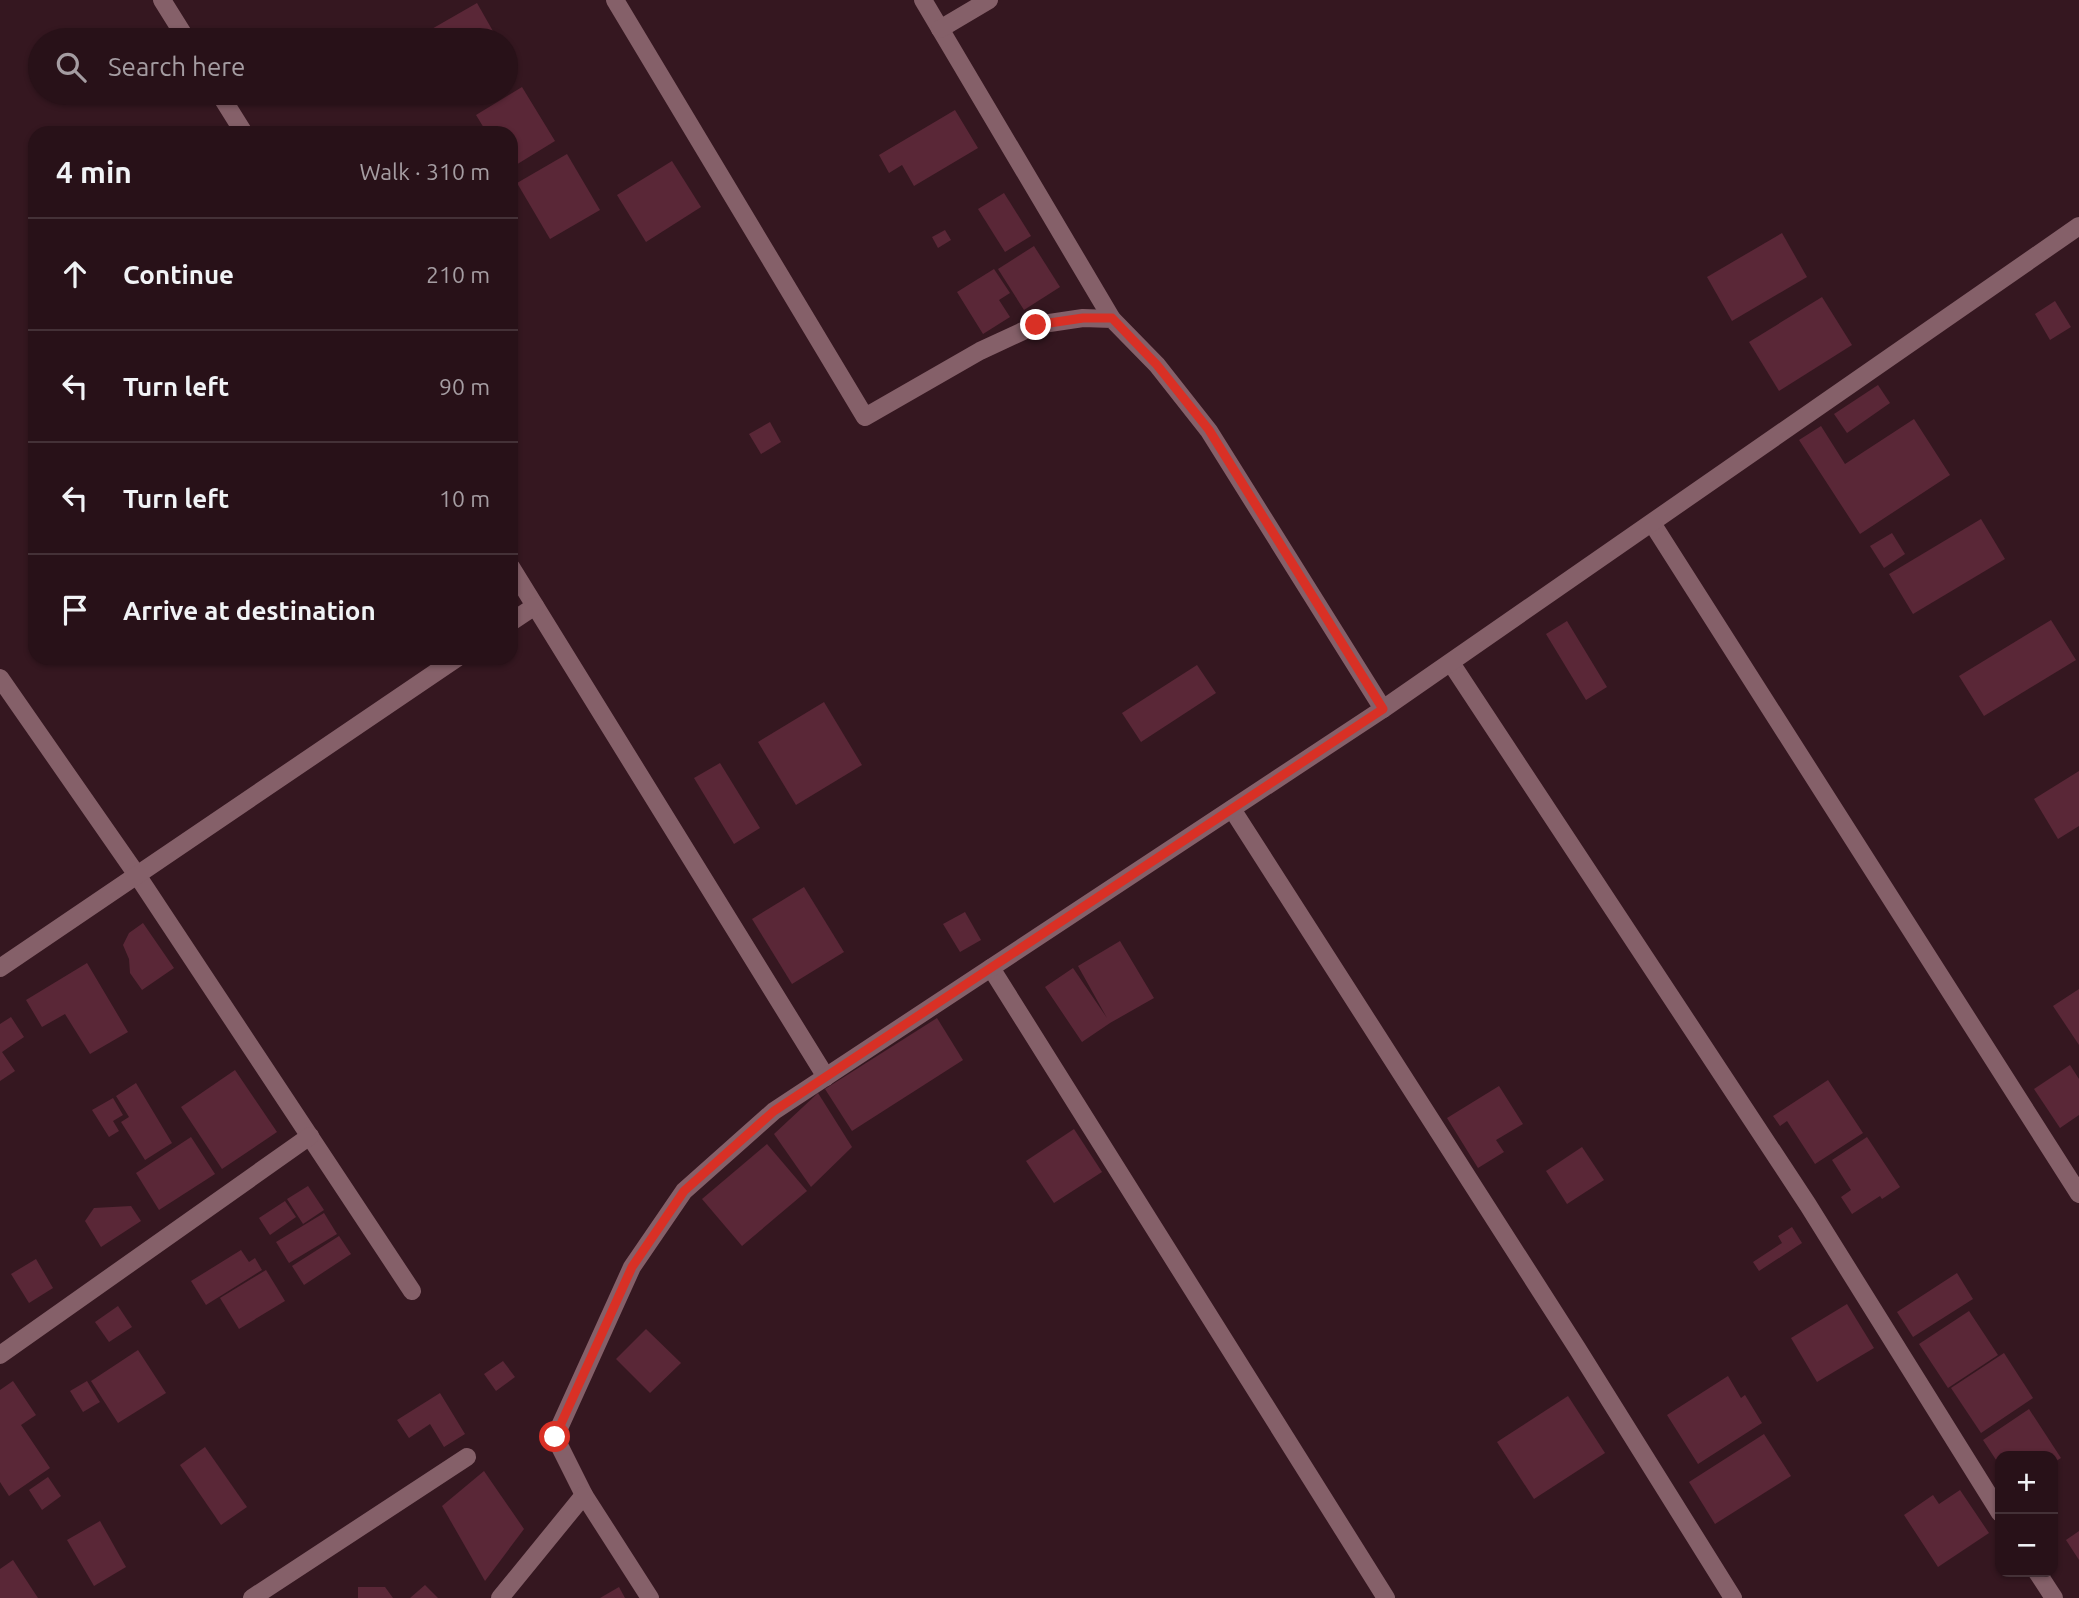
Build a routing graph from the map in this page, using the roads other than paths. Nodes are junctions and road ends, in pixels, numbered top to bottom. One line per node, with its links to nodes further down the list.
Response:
1 (162, 0): 5 (street)
2 (615, 0): 10 (street)
3 (923, 0): 6 (street)
4 (989, 0): 6 (street)
5 (180, 28)
6 (940, 29): 10 (street)
7 (226, 105): 8 (street)
8 (240, 126)
9 (2079, 226): 11 (street)
10 (1112, 318): 18 (street)
11 (1652, 523): 15 (street); 25 (street)
12 (518, 578): 13 (street)
13 (535, 606): 14 (street); 23 (street)
14 (518, 617)
15 (1451, 663): 18 (street); 30 (street)
16 (447, 665): 20 (street)
17 (0, 678): 20 (street)
18 (1383, 709): 19 (street)
19 (1232, 809): 22 (street); 36 (street)
20 (137, 875): 21 (street); 24 (street)
21 (0, 968)
22 (991, 968): 23 (street); 35 (street)
23 (825, 1077): 29 (street)
24 (310, 1136): 26 (street); 27 (street)
25 (2079, 1194)
26 (412, 1291)
27 (0, 1355)
28 (467, 1457): 32 (street)
29 (584, 1494): 33 (street); 34 (street)
30 (1995, 1505)
31 (2040, 1577): 37 (street)
32 (253, 1598)
33 (500, 1598)
34 (650, 1598)
35 (1386, 1598)
36 (1733, 1598)
37 (2053, 1598)

